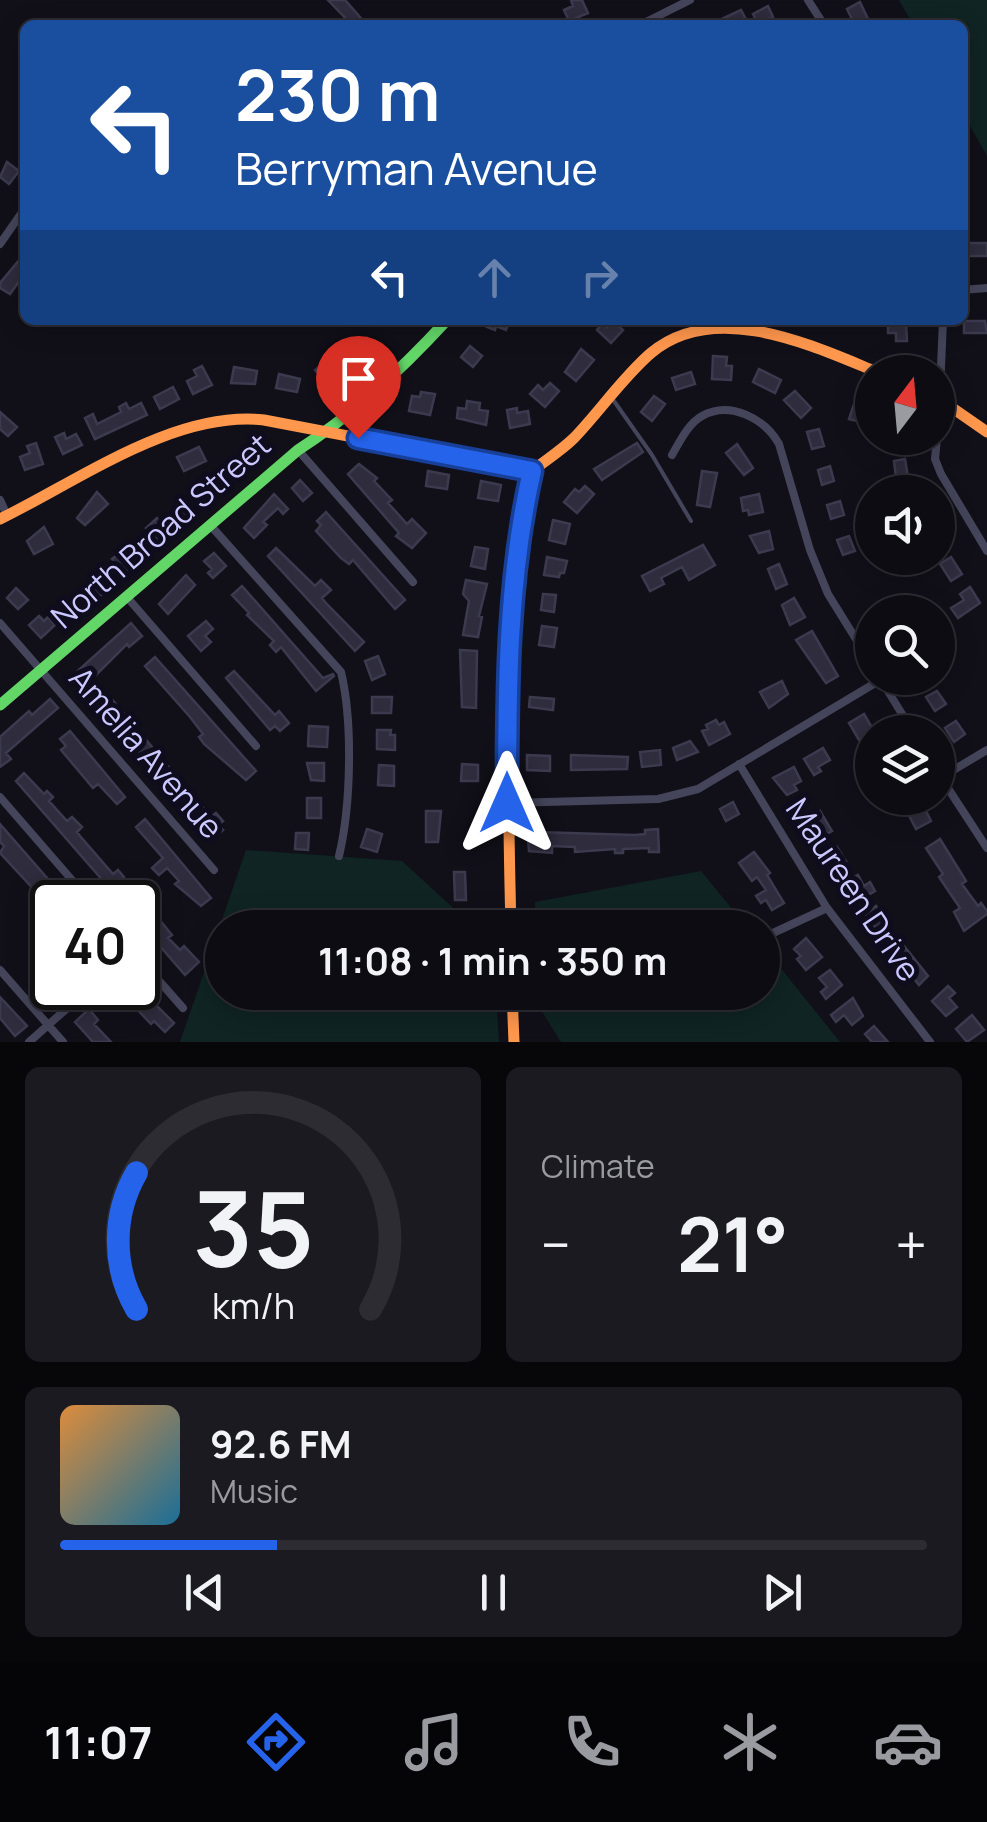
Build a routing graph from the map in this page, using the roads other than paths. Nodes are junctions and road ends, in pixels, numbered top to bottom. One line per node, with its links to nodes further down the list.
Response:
1 (690, 0): 2 (street)
2 (650, 20)
3 (20, 215): 4 (street)
4 (0, 244)
5 (442, 325): 11 (street, North Broad Street)
6 (942, 325): 7 (street)
7 (941, 355)
8 (855, 364): 9 (street)
9 (611, 397): 16 (street); 19 (lane)
10 (955, 410): 12 (street)
11 (326, 432): 13 (street, North Broad Street); 16 (street); 18 (street)
12 (987, 432)
13 (298, 450): 20 (street, North Broad Street); 22 (street)
14 (672, 455): 25 (street)
15 (936, 455): 21 (street)
16 (532, 471): 35 (street)
17 (0, 500): 18 (street)
18 (4, 517)
19 (691, 521)
20 (211, 526): 23 (street, North Broad Street); 37 (street)
21 (987, 551)
22 (413, 582)
23 (126, 596): 26 (street, North Broad Street); 29 (street)
24 (0, 623): 26 (street, Amelia Avenue)
25 (855, 638)
26 (42, 670): 28 (street, North Broad Street); 38 (street, Amelia Avenue)
27 (855, 694): 31 (street)
28 (0, 705)
29 (256, 746)
30 (987, 750): 32 (street)
31 (739, 764): 35 (street); 40 (street, Maureen Drive)
32 (955, 767)
33 (0, 798): 39 (street)
34 (955, 799): 36 (street)
35 (507, 803): 41 (street)
36 (987, 848)
37 (339, 856)
38 (214, 870)
39 (72, 880)
40 (826, 908): 42 (street); 52 (street, Maureen Drive)
41 (510, 910)
42 (780, 930)
43 (0, 970): 48 (street)
44 (160, 982): 45 (street)
45 (183, 1008)
46 (66, 1010): 48 (street)
47 (513, 1010): 51 (street)
48 (48, 1026): 49 (street); 50 (street)
49 (29, 1042)
50 (62, 1042)
51 (514, 1042)
52 (930, 1042)

